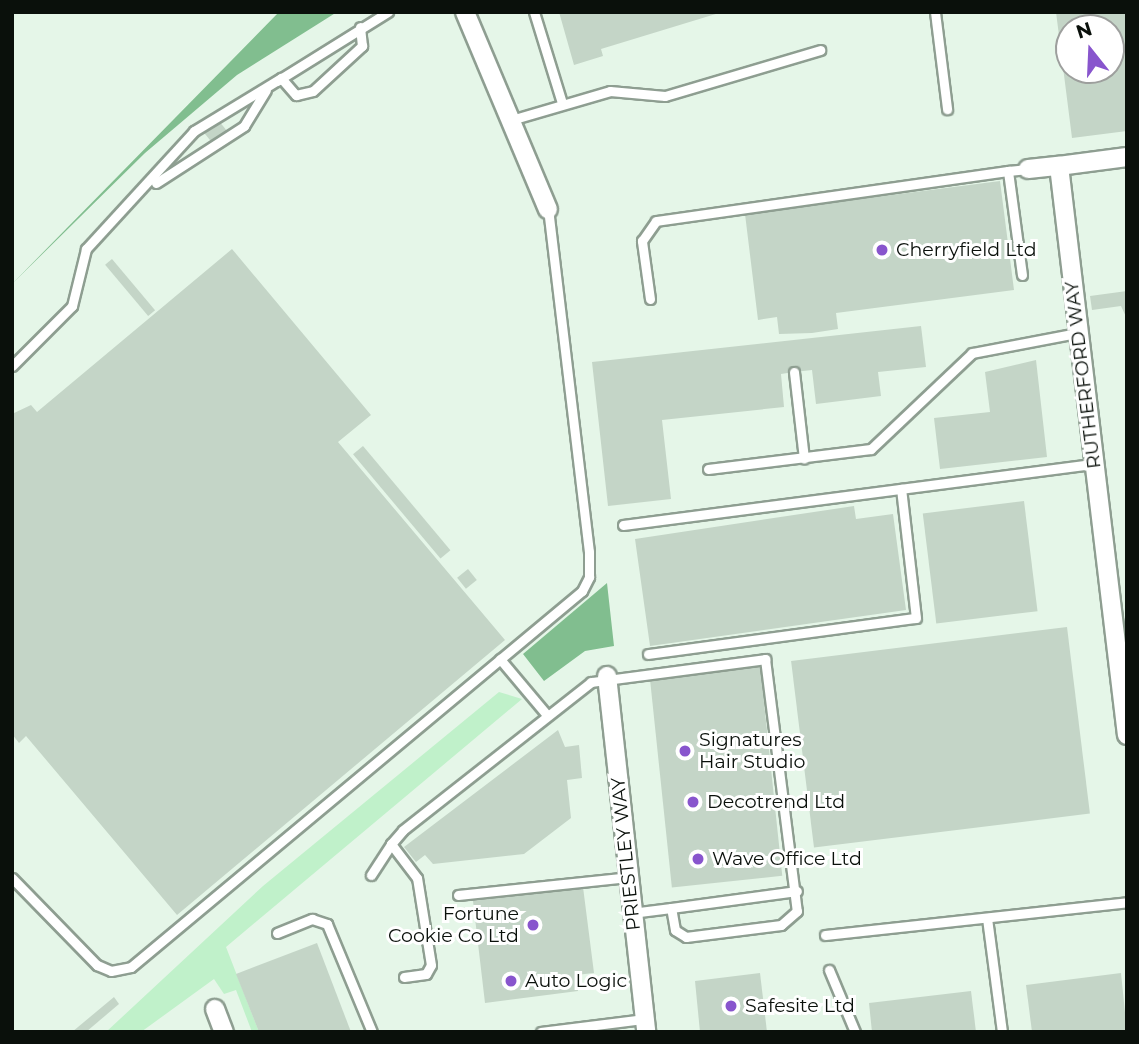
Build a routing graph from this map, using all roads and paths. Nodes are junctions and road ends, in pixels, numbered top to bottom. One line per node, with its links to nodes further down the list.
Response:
1 (388, 12): 5 (lane)
2 (465, 12): 10 (street)
3 (534, 12): 8 (lane)
4 (935, 12): 9 (lane)
5 (360, 27): 7 (lane); 7 (lane)
6 (820, 50): 8 (lane)
7 (281, 78): 15 (lane); 15 (lane)
8 (562, 103): 10 (lane)
9 (947, 109)
10 (511, 120): 16 (street)
11 (1127, 157): 12 (street)
12 (1059, 166): 13 (street); 19 (street, RUTHERFORD WAY)
13 (1028, 169): 14 (lane)
14 (1008, 171): 17 (lane); 18 (lane)
15 (149, 187): 20 (lane)
16 (548, 209): 29 (lane)
17 (1022, 275)
18 (650, 299)
19 (1077, 333): 22 (lane); 23 (street, RUTHERFORD WAY)
20 (12, 366)
21 (794, 372): 22 (lane)
22 (804, 458): 24 (lane)
23 (1094, 464): 25 (lane); 27 (street, RUTHERFORD WAY)
24 (708, 469)
25 (901, 489): 26 (lane); 28 (lane)
26 (623, 525)
27 (1122, 650): 32 (street, RUTHERFORD WAY)
28 (648, 654)
29 (500, 659): 31 (lane); 36 (lane)
30 (607, 676): 31 (lane); 35 (street, PRIESTLEY WAY); 37 (lane)
31 (547, 715): 33 (lane)
32 (1127, 735)
33 (391, 844): 34 (lane); 46 (lane)
34 (371, 875)
35 (628, 877): 38 (lane); 41 (street, PRIESTLEY WAY)
36 (12, 878)
37 (797, 891): 40 (lane); 40 (lane)
38 (458, 895)
39 (1127, 902): 42 (lane)
40 (671, 908): 41 (lane)
41 (632, 912): 48 (street, PRIESTLEY WAY)
42 (987, 918): 44 (lane); 53 (lane)
43 (277, 933): 50 (lane)
44 (825, 935)
45 (829, 970): 52 (lane)
46 (404, 977)
47 (215, 1009): 49 (street)
48 (645, 1025): 51 (lane)
49 (224, 1032)
50 (372, 1032)
51 (541, 1032)
52 (855, 1032)
53 (1002, 1032)

